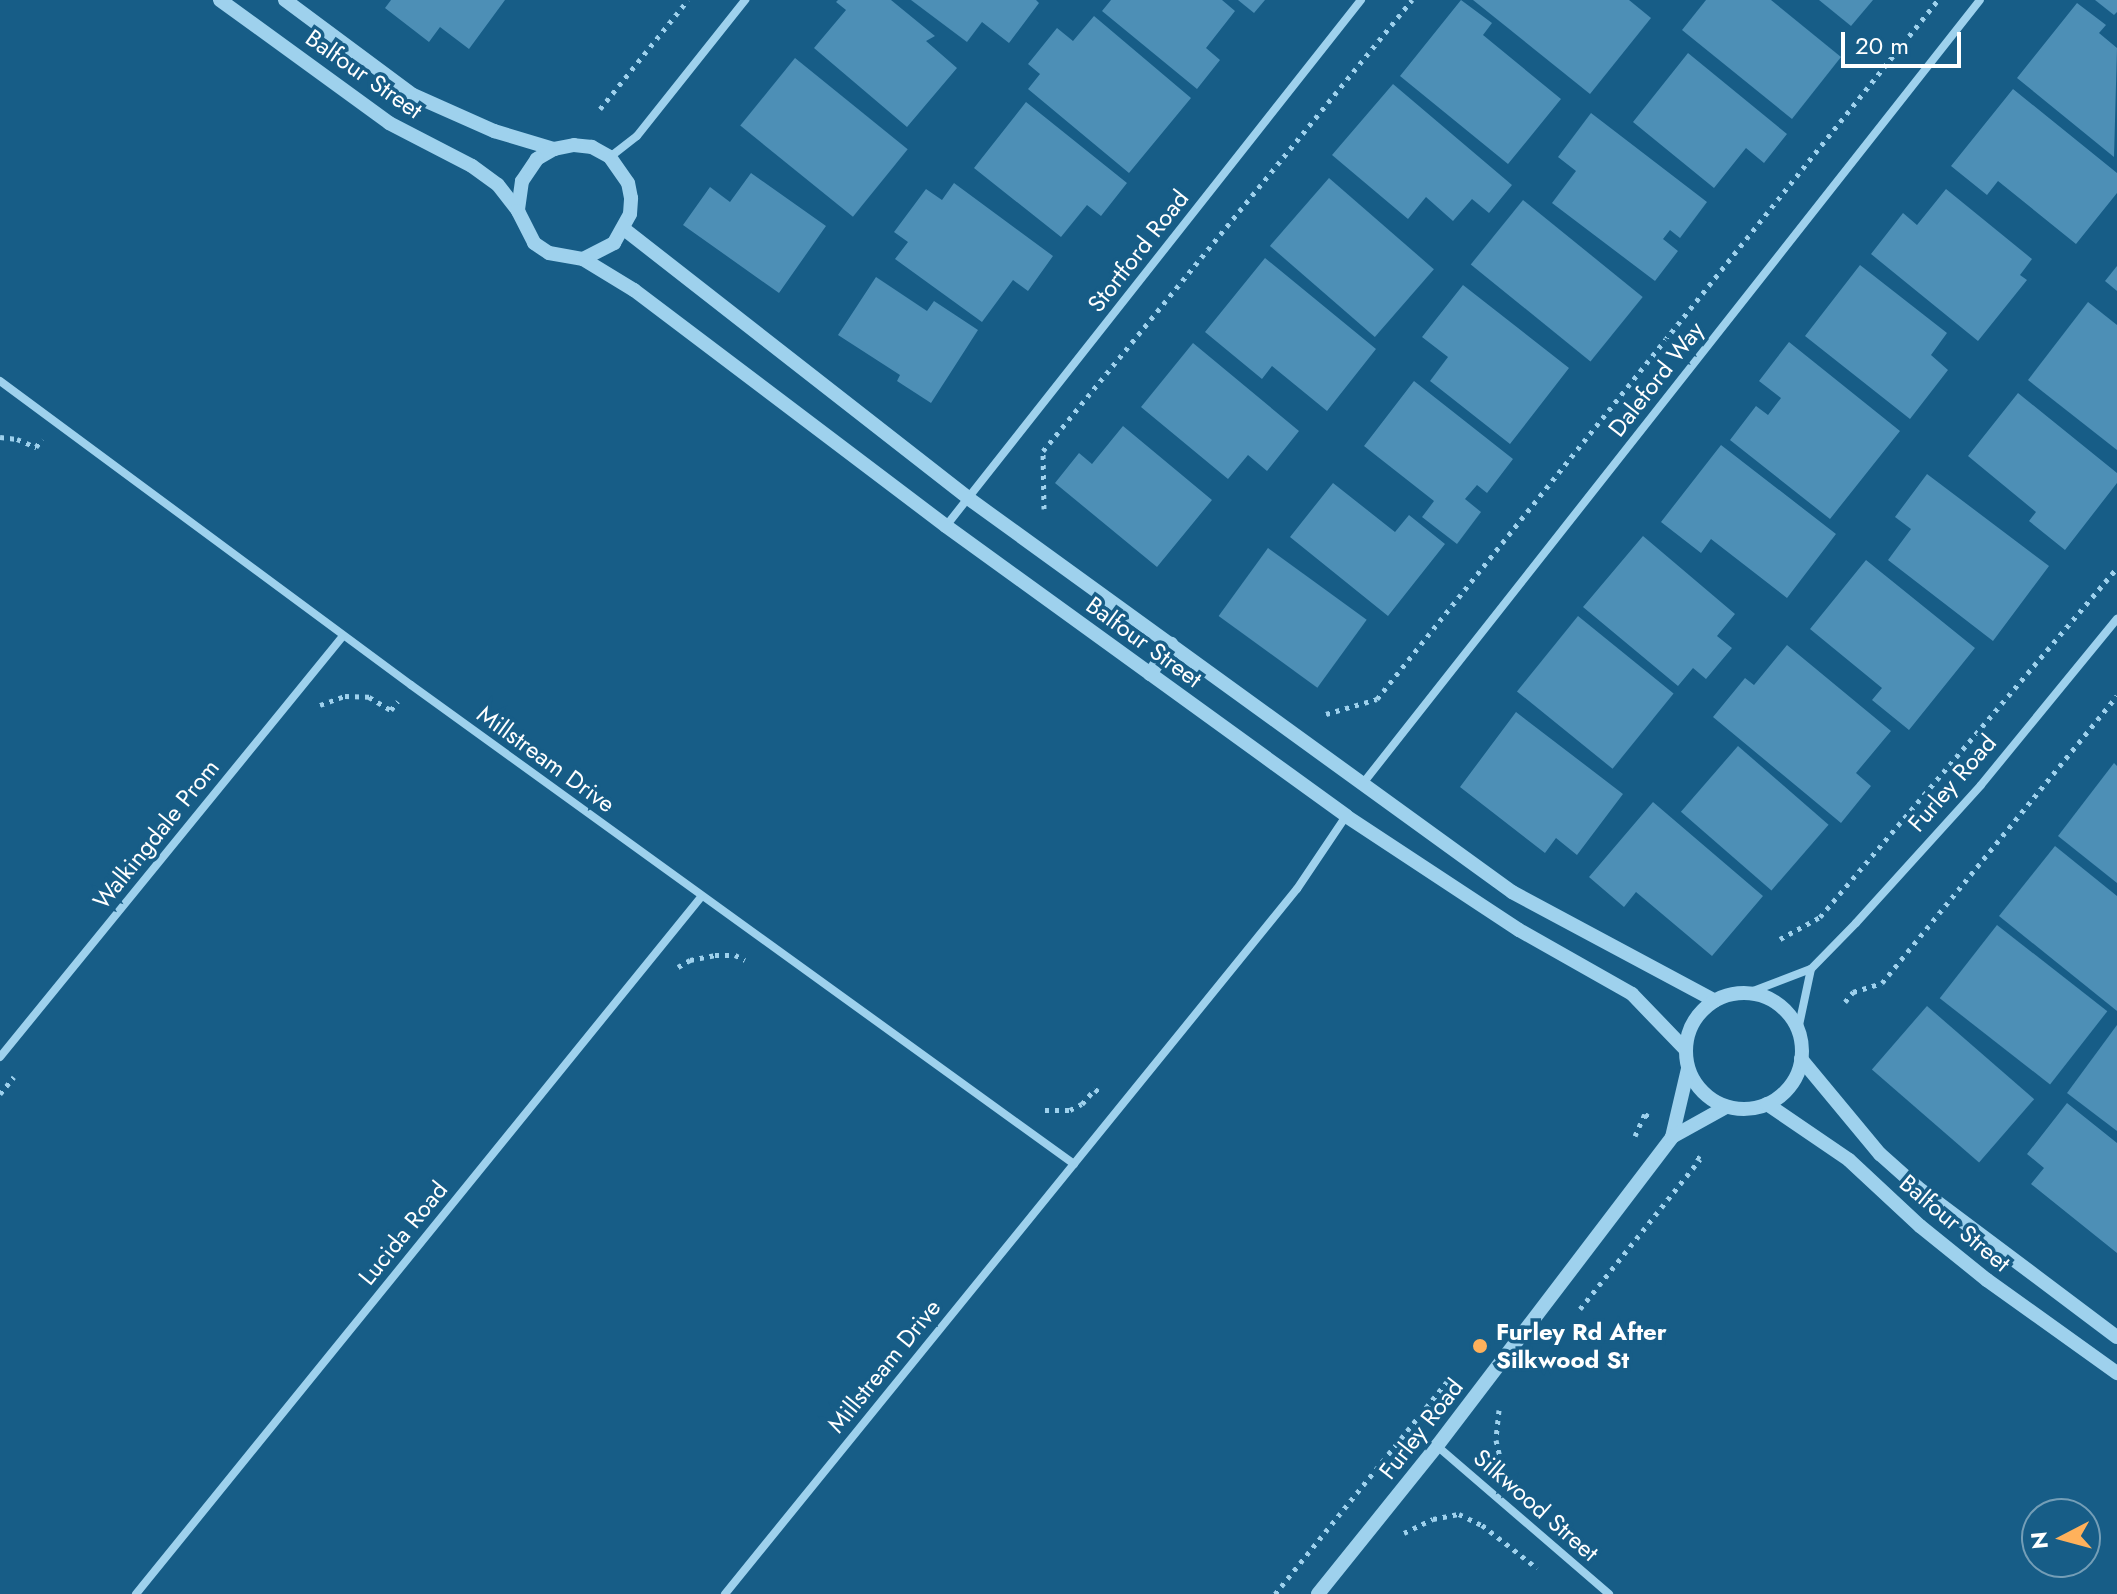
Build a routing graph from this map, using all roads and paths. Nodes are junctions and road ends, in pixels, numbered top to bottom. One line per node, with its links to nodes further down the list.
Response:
1 (220, 0): 12 (street, Balfour Street)
2 (285, 0): 10 (street, Balfour Street)
3 (688, 0): 9 (path)
4 (745, 0): 11 (street)
5 (1361, 0): 16 (street, Stortford Road)
6 (1412, 0): 17 (path)
7 (1938, 0): 27 (path)
8 (1980, 0): 28 (street, Daleford Way)
9 (600, 109)
10 (554, 149): 11 (street, Balfour Street); 12 (street)
11 (610, 157): 13 (street)
12 (518, 211): 14 (street, Balfour Street)
13 (624, 229): 14 (street); 16 (street, Balfour Street)
14 (583, 259): 18 (street, Balfour Street)
15 (0, 381): 21 (street, Millstream Drive)
16 (968, 498): 18 (street, Stortford Road); 22 (street, Balfour Street)
17 (1044, 509)
18 (946, 526): 23 (street, Balfour Street)
19 (2117, 568): 31 (path)
20 (2117, 619): 32 (street, Furley Road)
21 (343, 636): 24 (street, Millstream Drive); 38 (street, Walkingdale Prom)
22 (1171, 644): 23 (street); 28 (street, Balfour Street)
23 (1150, 674): 29 (street, Balfour Street)
24 (411, 685): 26 (path); 30 (street, Millstream Drive)
25 (2117, 696): 35 (path)
26 (319, 706)
27 (1326, 714)
28 (1364, 782): 34 (street, Balfour Street)
29 (1346, 816): 37 (street, Balfour Street); 49 (street, Millstream Drive)
30 (701, 897): 49 (street, Millstream Drive); 60 (street, Lucida Road)
31 (1780, 939)
32 (1811, 969): 33 (street, Furley Road); 36 (street)
33 (1748, 993): 34 (street); 36 (street)
34 (1715, 1001): 37 (street)
35 (1845, 1002)
36 (1798, 1030): 39 (street)
37 (1685, 1049): 40 (street)
38 (0, 1057)
39 (1801, 1059): 43 (street); 51 (street, Balfour Street)
40 (1688, 1069): 44 (street); 46 (street, Furley Road)
41 (20, 1070): 42 (path)
42 (0, 1094)
43 (1767, 1104): 44 (street); 52 (street, Balfour Street)
44 (1726, 1107): 46 (street, Furley Road)
45 (1645, 1114): 47 (path)
46 (1672, 1137): 55 (street, Furley Road)
47 (1627, 1147)
48 (1700, 1159): 50 (path)
49 (1074, 1164): 61 (street, Millstream Drive)
50 (1575, 1315)
51 (2117, 1337)
52 (2117, 1373)
53 (1451, 1377): 62 (path)
54 (1509, 1398): 56 (path)
55 (1437, 1446): 56 (street, Silkwood Street); 63 (street, Furley Road)
56 (1499, 1502): 57 (path); 64 (street, Silkwood Street)
57 (1482, 1525): 58 (path); 59 (path)
58 (1397, 1540)
59 (1544, 1574)
60 (136, 1594)
61 (725, 1594)
62 (1275, 1594)
63 (1318, 1594)
64 (1609, 1594)

